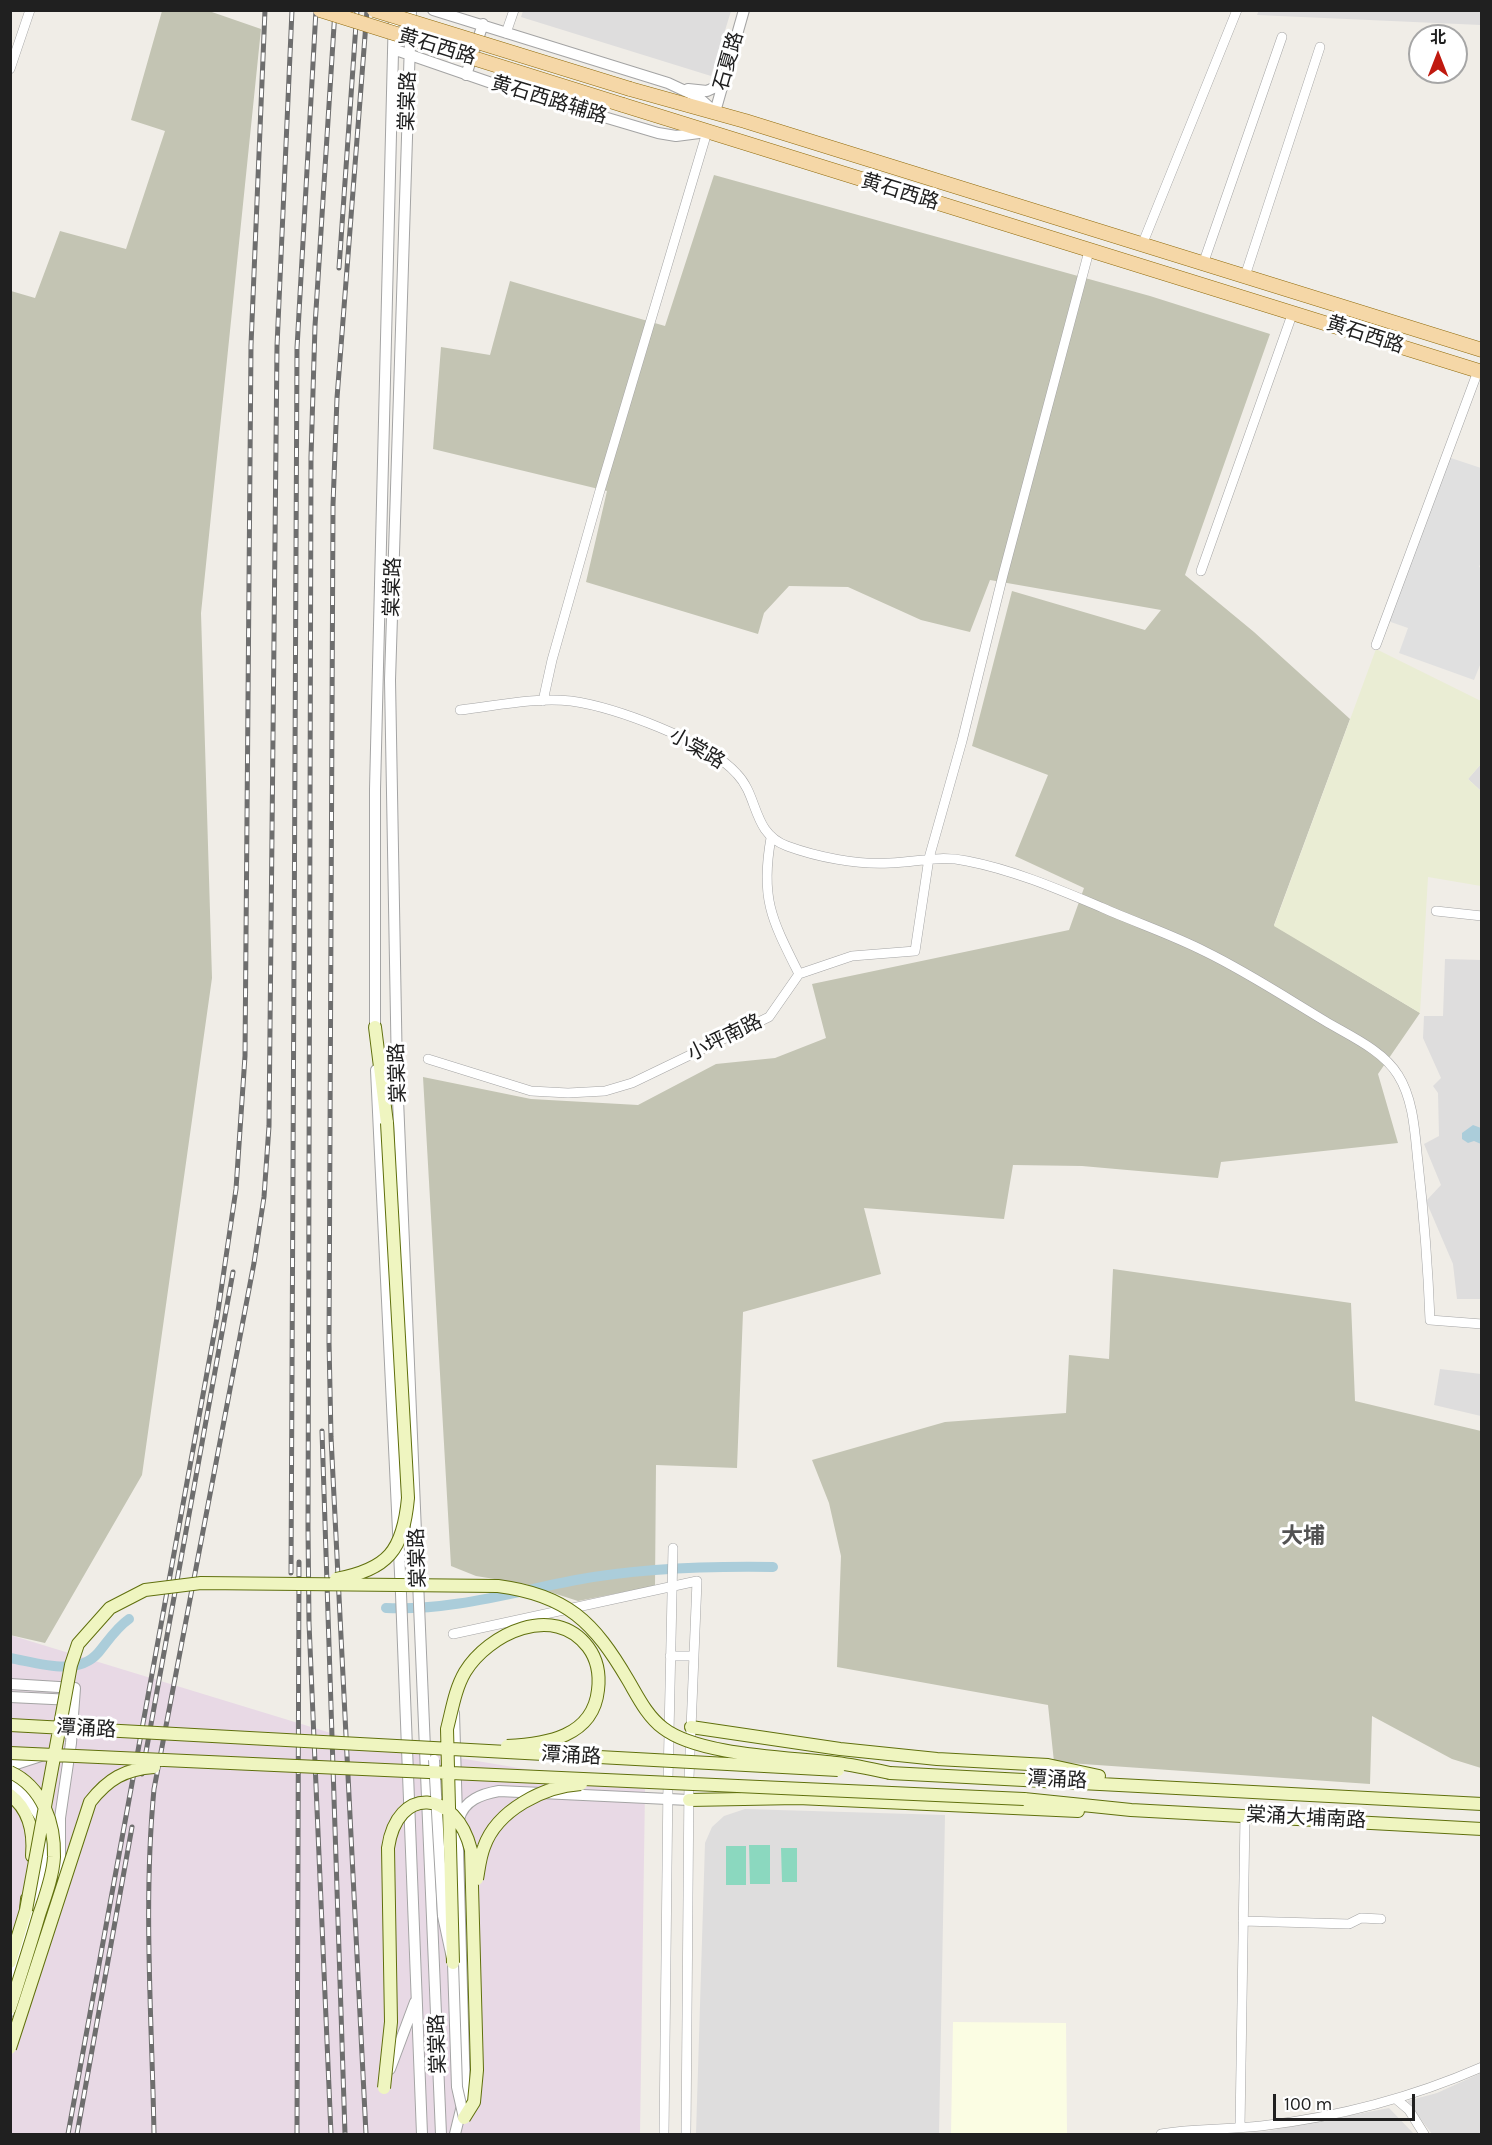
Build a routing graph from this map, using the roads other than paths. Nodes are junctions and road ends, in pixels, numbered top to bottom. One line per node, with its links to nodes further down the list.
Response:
1 (30, 10): 16 (street)
2 (320, 10): 21 (main road, 黄石西路, bridge)
3 (374, 10): 20 (main road, 黄石西路, bridge)
4 (394, 10): 14 (street, 棠棠路)
5 (411, 10): 15 (street, 棠棠路)
6 (434, 10): 10 (street)
7 (514, 10): 11 (street)
8 (744, 10): 18 (street, 石夏路)
9 (1237, 10): 22 (street)
10 (483, 24): 11 (street); 17 (street)
11 (506, 33): 19 (street)
12 (1282, 37): 24 (street)
13 (1320, 47): 25 (street)
14 (393, 49): 15 (street, 黄石西路辅路); 38 (street, 棠棠路)
15 (409, 55): 17 (street, 黄石西路辅路); 52 (street, 棠棠路)
16 (10, 69)
17 (466, 75): 21 (street, 黄石西路辅路)
18 (722, 84): 19 (street); 20 (street, 石夏路)
19 (682, 88): 20 (street)
20 (715, 112): 22 (main road, 黄石西路)
21 (707, 132): 23 (main road, 黄石西路); 31 (street)
22 (1142, 245): 24 (main road, 黄石西路)
23 (1089, 250): 26 (main road, 黄石西路); 34 (street)
24 (1203, 264): 25 (main road, 黄石西路)
25 (1245, 276): 27 (main road, 黄石西路)
26 (1293, 312): 28 (main road, 黄石西路); 29 (street)
27 (1482, 350)
28 (1480, 371): 30 (street)
29 (1201, 571)
30 (1376, 645)
31 (543, 701): 32 (street, 小棠路); 33 (street, 小棠路)
32 (460, 710)
33 (771, 838): 34 (street); 37 (street)
34 (929, 858): 37 (street); 40 (street)
35 (1436, 911): 36 (street)
36 (1482, 916)
37 (800, 974): 39 (street, 小坪南路)
38 (375, 1027): 42 (main road, bridge); 79 (street, 棠棠路)
39 (428, 1059)
40 (1482, 1324)
41 (673, 1548): 43 (street)
42 (305, 1583): 60 (main road, bridge); 73 (main road, bridge)
43 (673, 1587): 44 (street); 45 (street); 46 (street)
44 (453, 1634)
45 (670, 1656): 46 (street); 65 (street)
46 (693, 1656): 53 (street)
47 (10, 1684): 49 (street)
48 (13, 1697): 49 (street)
49 (74, 1700): 54 (street)
50 (453, 1704): 55 (main road, bridge); 71 (street); 77 (main road, bridge)
51 (10, 1725): 55 (main road, 潭涌路, bridge)
52 (425, 1726): 77 (street, bridge); 90 (street, 棠棠路)
53 (691, 1727): 63 (main road); 66 (street)
54 (71, 1743): 58 (street); 81 (street)
55 (462, 1750): 60 (main road, 潭涌路, bridge)
56 (10, 1753): 57 (main road, 潭涌路, bridge)
57 (205, 1763): 61 (main road, 潭涌路, bridge); 82 (main road, bridge)
58 (10, 1766)
59 (10, 1772): 80 (main road, bridge)
60 (890, 1773): 63 (main road, 潭涌路)
61 (630, 1781): 68 (main road, 潭涌路, bridge); 72 (main road, bridge)
62 (10, 1782): 78 (street)
63 (1132, 1784): 67 (main road, 棠涌大埔南路)
64 (10, 1795): 73 (main road, bridge)
65 (667, 1799): 66 (street); 71 (street); 93 (street)
66 (689, 1800): 68 (main road); 94 (street)
67 (1482, 1804)
68 (1131, 1810): 69 (main road, 棠涌大埔南路)
69 (1245, 1815): 70 (main road, 棠涌大埔南路); 75 (street)
70 (1482, 1829)
71 (458, 1843): 91 (street)
72 (472, 1897): 84 (main road, bridge); 86 (main road, bridge)
73 (26, 1910): 76 (main road)
74 (1381, 1918): 75 (street)
75 (1243, 1921): 87 (street)
76 (10, 1962)
77 (453, 1963): 86 (street, bridge)
78 (10, 1987)
79 (416, 1999): 84 (street); 89 (street, 棠棠路)
80 (10, 2008)
81 (10, 2029)
82 (10, 2048)
83 (1482, 2067): 85 (street)
84 (384, 2088)
85 (1396, 2099): 87 (street); 96 (street)
86 (464, 2118): 92 (street)
87 (1240, 2127): 88 (street)
88 (1217, 2131): 95 (street)
89 (422, 2134)
90 (441, 2134)
91 (455, 2134)
92 (462, 2134)
93 (664, 2134)
94 (687, 2134)
95 (1161, 2134)
96 (1424, 2134)

